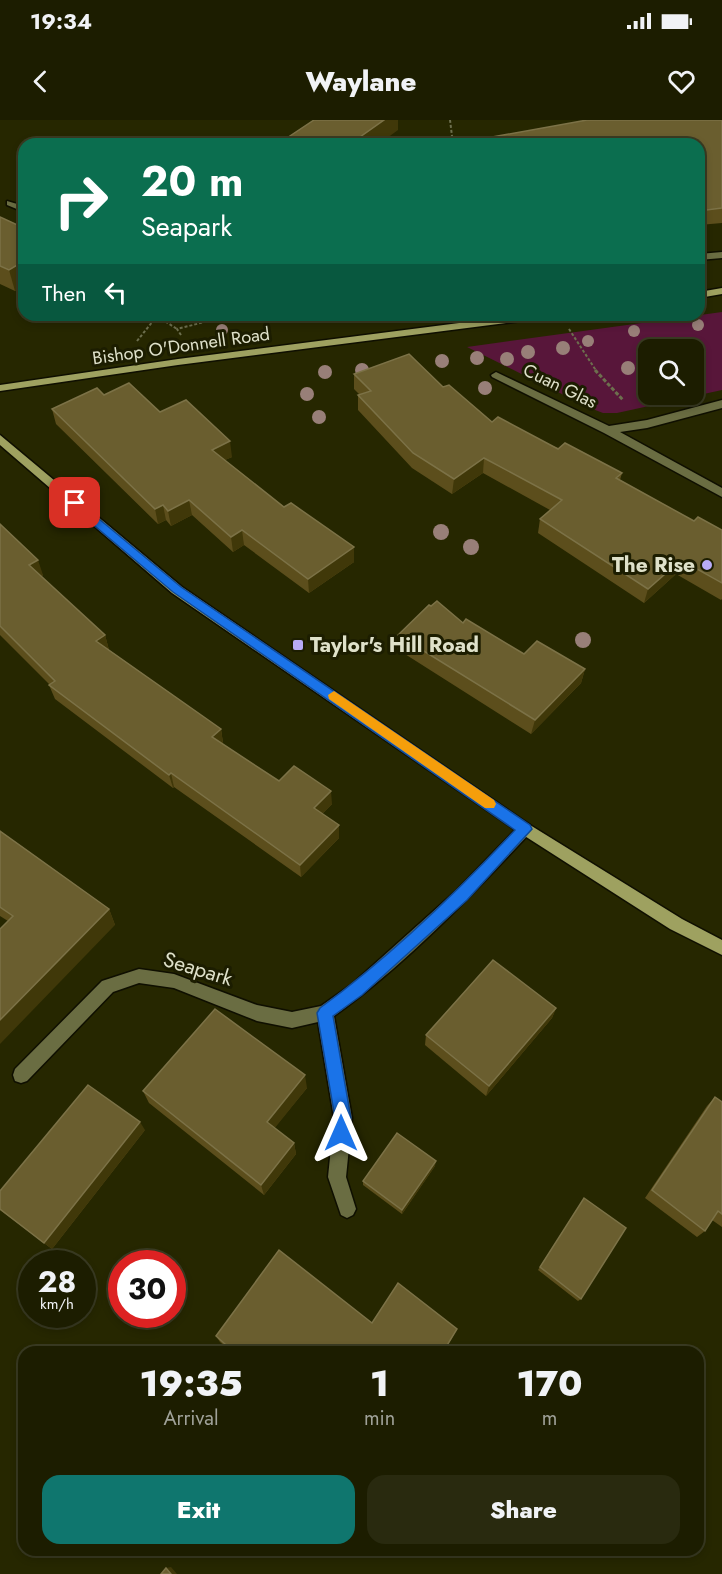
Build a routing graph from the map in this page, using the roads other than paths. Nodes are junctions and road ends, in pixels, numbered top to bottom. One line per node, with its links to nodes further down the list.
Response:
1 (10, 203): 2 (street)
2 (18, 206)
3 (722, 255): 4 (street)
4 (705, 256)
5 (722, 291): 6 (main road)
6 (705, 294)
7 (498, 321): 9 (main road, Bishop O'Donnell Road)
8 (496, 375): 11 (street, Cuan Glas)
9 (0, 388)
10 (722, 404): 11 (street, Cuan Glas)
11 (608, 430): 13 (street, Cuan Glas)
12 (0, 438): 14 (main road)
13 (722, 493)
14 (525, 829): 15 (main road); 16 (street, Seapark)
15 (722, 948)
16 (325, 1013): 17 (street, Seapark); 18 (street)
17 (21, 1075)
18 (347, 1209)

